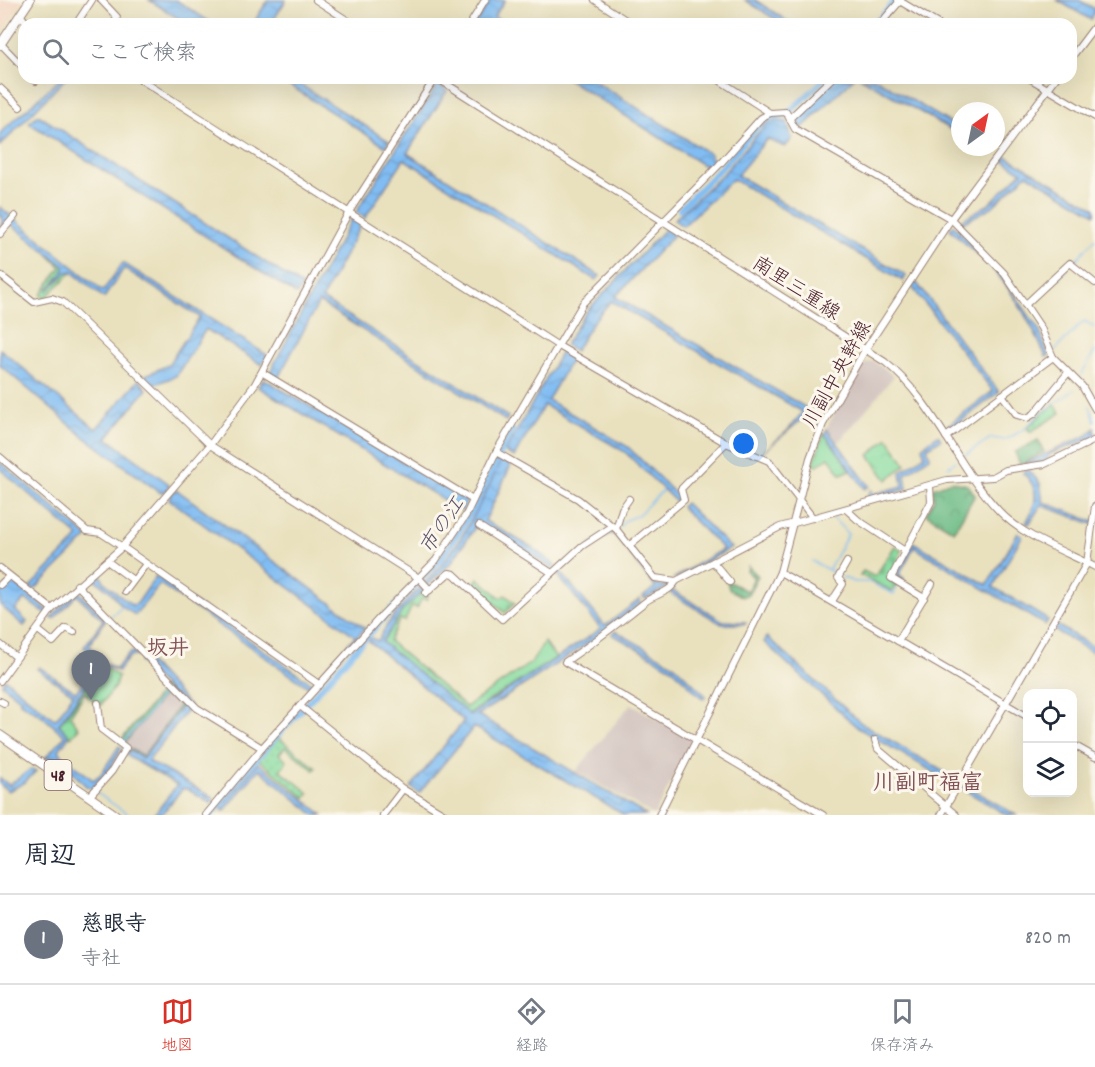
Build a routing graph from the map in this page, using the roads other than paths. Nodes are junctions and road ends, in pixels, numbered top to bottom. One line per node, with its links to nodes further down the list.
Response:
1 (30, 0): 8 (main road)
2 (92, 0): 10 (street)
3 (101, 0): 11 (street)
4 (316, 0): 12 (street)
5 (485, 0): 13 (street)
6 (595, 0): 14 (street)
7 (900, 1): 15 (street); 16 (street)
8 (20, 15): 9 (street); 18 (main road)
9 (23, 18)
10 (80, 18)
11 (116, 18)
12 (344, 18)
13 (474, 18)
14 (623, 18)
15 (885, 18)
16 (928, 18)
17 (1095, 26): 19 (street)
18 (0, 44): 20 (street)
19 (1077, 50)
20 (18, 62)
21 (147, 84): 34 (street)
22 (432, 84): 34 (street)
23 (446, 84): 37 (street, 南里三重線)
24 (725, 84): 31 (street)
25 (825, 84): 32 (street)
26 (1039, 84): 29 (street)
27 (1052, 84): 29 (street, 川副中央幹線)
28 (0, 88): 30 (street)
29 (1048, 89): 33 (street); 36 (street, 川副中央幹線)
30 (20, 108)
31 (771, 113): 32 (street); 37 (street)
32 (788, 115): 36 (street)
33 (1095, 117)
34 (350, 212): 42 (street); 45 (street)
35 (12, 219): 38 (street)
36 (951, 219): 41 (street); 43 (street, 川副中央幹線)
37 (662, 220): 42 (street); 43 (street, 南里三重線)
38 (0, 234)
39 (0, 274): 52 (street)
40 (1095, 283): 41 (street)
41 (1025, 305): 44 (street)
42 (559, 346): 51 (street); 53 (street)
43 (865, 350): 49 (street, 南里三重線); 57 (street, 川副中央幹線)
44 (1050, 358): 46 (street); 47 (street)
45 (263, 373): 52 (street); 59 (street)
46 (1067, 374): 47 (street); 48 (street)
47 (1002, 395): 49 (street)
48 (1095, 407)
49 (946, 437): 55 (street, 南里三重線)
50 (1095, 440): 55 (street)
51 (726, 443): 57 (street); 66 (street)
52 (210, 445): 67 (street); 79 (street)
53 (499, 454): 59 (street); 65 (street)
54 (0, 457): 67 (street)
55 (972, 478): 56 (street); 72 (street, 南里三重線)
56 (930, 486): 61 (street); 68 (street)
57 (799, 498): 62 (street); 63 (street, 川副中央幹線)
58 (629, 499): 65 (street)
59 (473, 500): 79 (street)
60 (1095, 506): 72 (street)
61 (847, 510): 62 (street); 68 (street)
62 (813, 518): 63 (street)
63 (795, 523): 70 (street); 76 (street, 川副中央幹線)
64 (479, 526): 77 (street)
65 (614, 528): 66 (street); 77 (street)
66 (631, 544): 81 (street)
67 (122, 548): 69 (street); 73 (street)
68 (905, 551): 87 (street)
69 (107, 561): 80 (street); 84 (street)
70 (713, 562): 81 (street); 82 (street)
71 (848, 562): 88 (street)
72 (1087, 563): 74 (street, 南里三重線); 98 (street)
73 (146, 564): 80 (street); 96 (street)
74 (1095, 567)
75 (0, 568): 78 (street)
76 (780, 572): 88 (street); 102 (street, 川副中央幹線)
77 (552, 573): 79 (street)
78 (9, 576): 83 (street); 89 (street)
79 (418, 578): 96 (street)
80 (133, 580): 86 (street)
81 (676, 581): 102 (street)
82 (730, 582)
83 (0, 585)
84 (77, 585): 89 (street); 105 (street)
85 (932, 585): 87 (street)
86 (125, 592)
87 (924, 598): 92 (street)
88 (832, 602): 92 (street)
89 (52, 609): 90 (street)
90 (38, 630): 91 (street); 94 (street)
91 (74, 632)
92 (898, 641): 98 (street)
93 (0, 644): 94 (street)
94 (16, 657): 95 (street)
95 (0, 681)
96 (320, 685): 99 (street)
97 (98, 703): 108 (street)
98 (1005, 704): 100 (street); 109 (street)
99 (303, 708): 105 (street); 107 (street)
100 (1023, 714)
101 (0, 735): 108 (main road, 48)
102 (697, 740): 114 (street, 川副中央幹線); 115 (street)
103 (875, 740): 109 (street)
104 (1077, 747): 106 (street)
105 (262, 748): 111 (street)
106 (1095, 757)
107 (403, 789): 112 (street); 113 (street)
108 (89, 797): 110 (main road, 48)
109 (946, 806): 116 (street); 117 (street)
110 (116, 815)
111 (206, 815)
112 (383, 815)
113 (446, 815)
114 (659, 815)
115 (823, 815)
116 (941, 815)
117 (956, 815)

